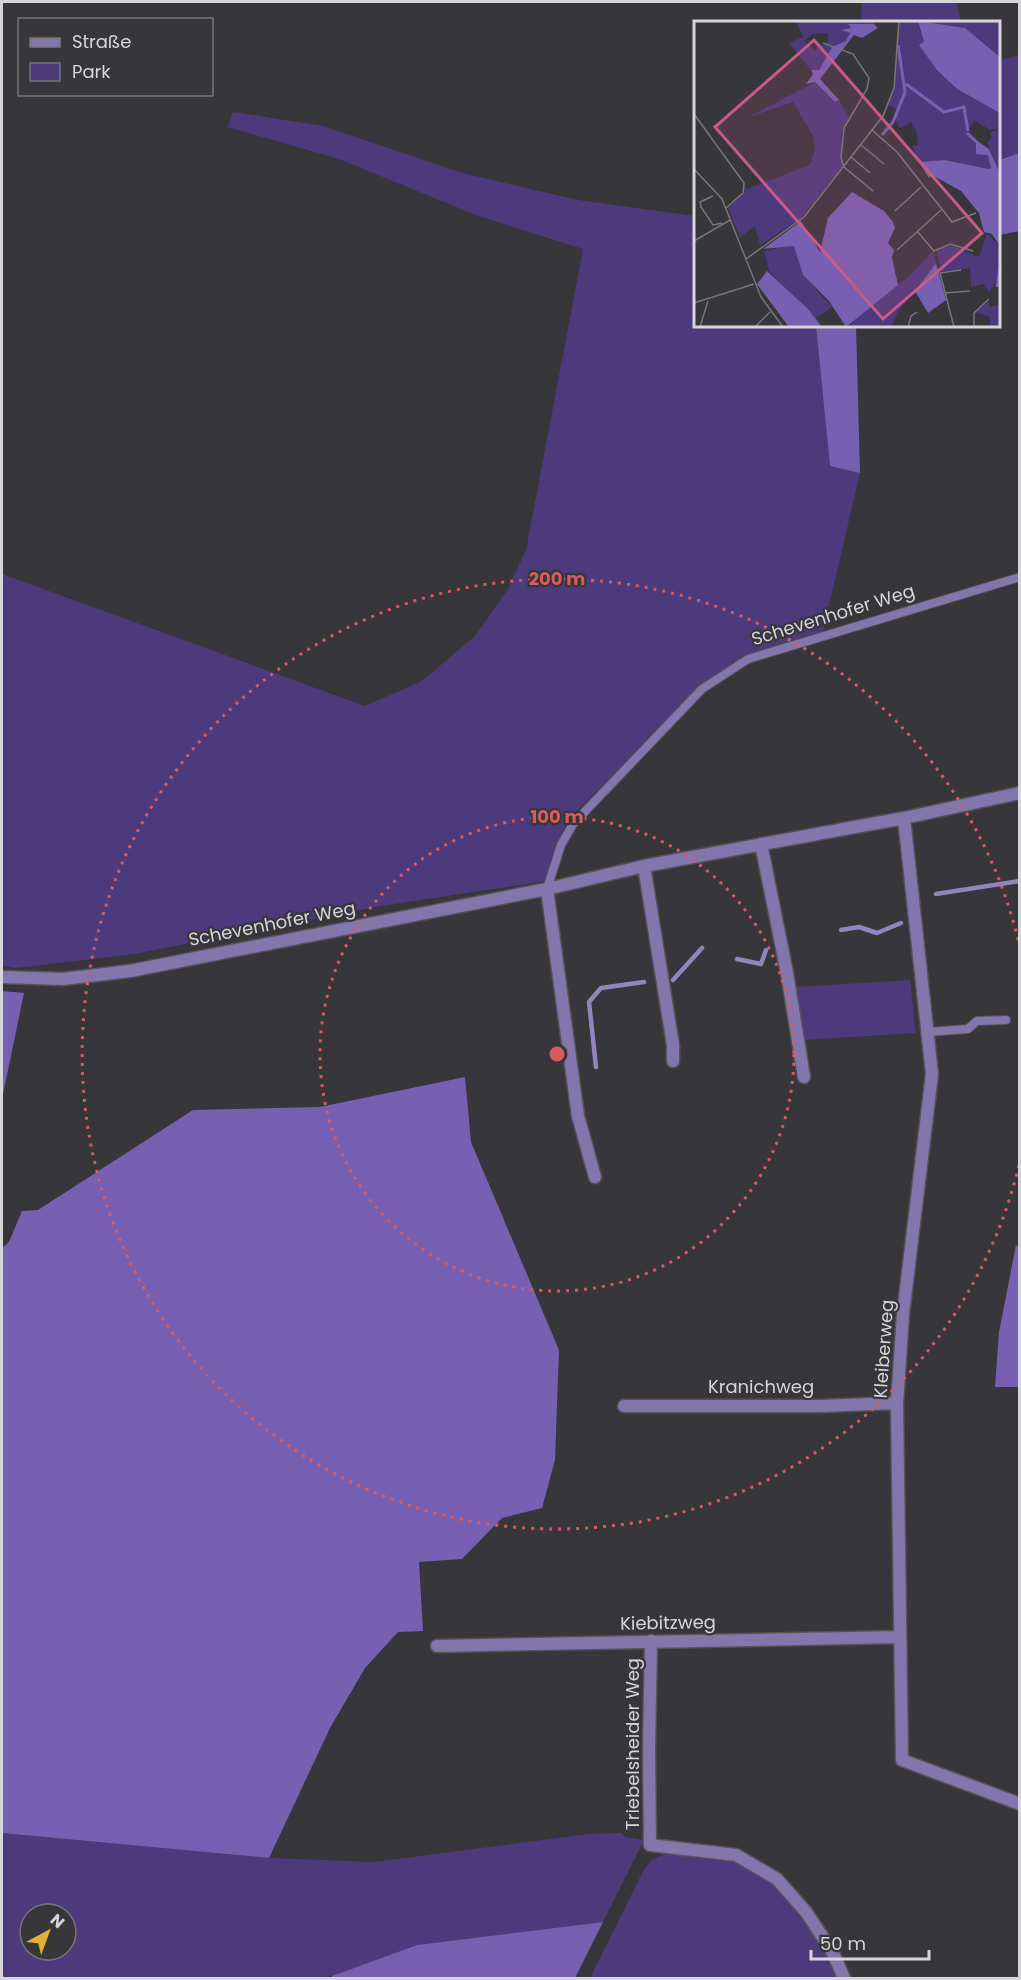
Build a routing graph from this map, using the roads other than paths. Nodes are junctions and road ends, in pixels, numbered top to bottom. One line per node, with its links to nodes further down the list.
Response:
1 (1020, 577): 6 (lane, Schevenhofer Weg)
2 (1020, 793): 3 (street, Schevenhofer Weg)
3 (904, 818): 4 (street, Schevenhofer Weg); 9 (street, Kleiberweg)
4 (761, 844): 5 (street, Schevenhofer Weg); 11 (street)
5 (644, 866): 6 (street, Schevenhofer Weg); 10 (street)
6 (547, 889): 7 (street, Schevenhofer Weg); 12 (street, Schevenhofer Weg)
7 (2, 977)
8 (1006, 1020): 9 (lane)
9 (928, 1032): 13 (street, Kleiberweg)
10 (673, 1061)
11 (804, 1077)
12 (595, 1178)
13 (897, 1403): 14 (street, Kranichweg); 15 (street, Kleiberweg)
14 (624, 1406)
15 (900, 1637): 16 (street, Kiebitzweg); 18 (street, Kleiberweg)
16 (651, 1641): 17 (street, Kiebitzweg); 19 (street, Triebelsheider Weg)
17 (437, 1646)
18 (1020, 1804)
19 (844, 1978)

